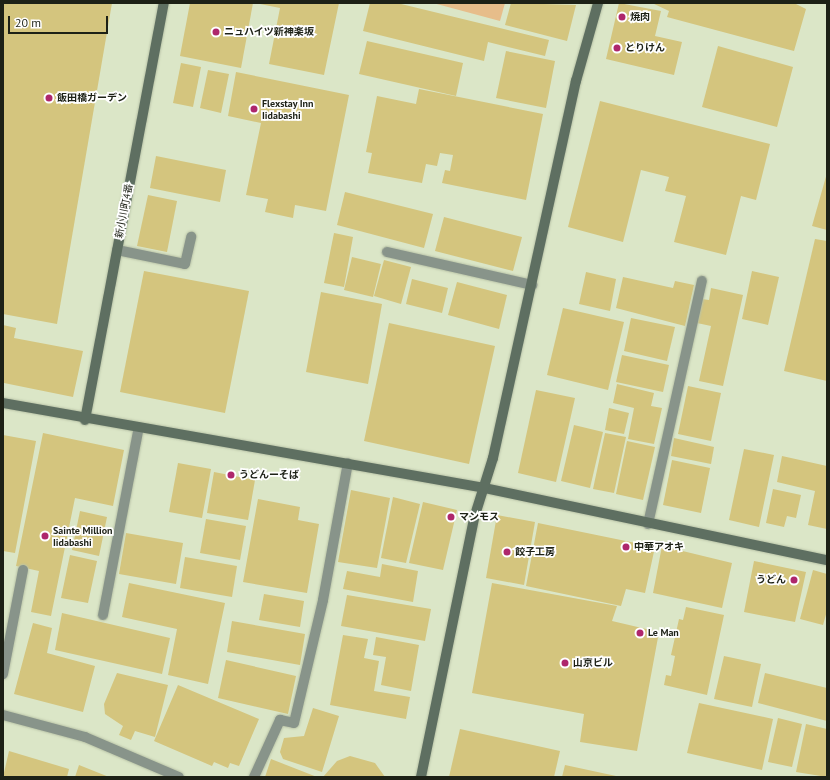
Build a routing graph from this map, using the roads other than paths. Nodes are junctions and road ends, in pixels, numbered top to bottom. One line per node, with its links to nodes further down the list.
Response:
1 (164, 3): 4 (street, 新小川町4番)
2 (598, 3): 7 (street)
3 (191, 237): 4 (lane)
4 (117, 250): 9 (street, 新小川町4番)
5 (387, 252): 7 (lane)
6 (702, 281): 13 (lane)
7 (532, 285): 12 (street)
8 (3, 403): 9 (street)
9 (85, 420): 10 (street)
10 (139, 427): 11 (street); 16 (lane)
11 (348, 463): 12 (street); 20 (lane)
12 (484, 488): 13 (street); 21 (street)
13 (648, 524): 14 (street)
14 (827, 560)
15 (23, 570): 17 (lane)
16 (103, 615)
17 (3, 674)
18 (3, 715): 19 (lane)
19 (179, 777)
20 (254, 777)
21 (421, 777)

